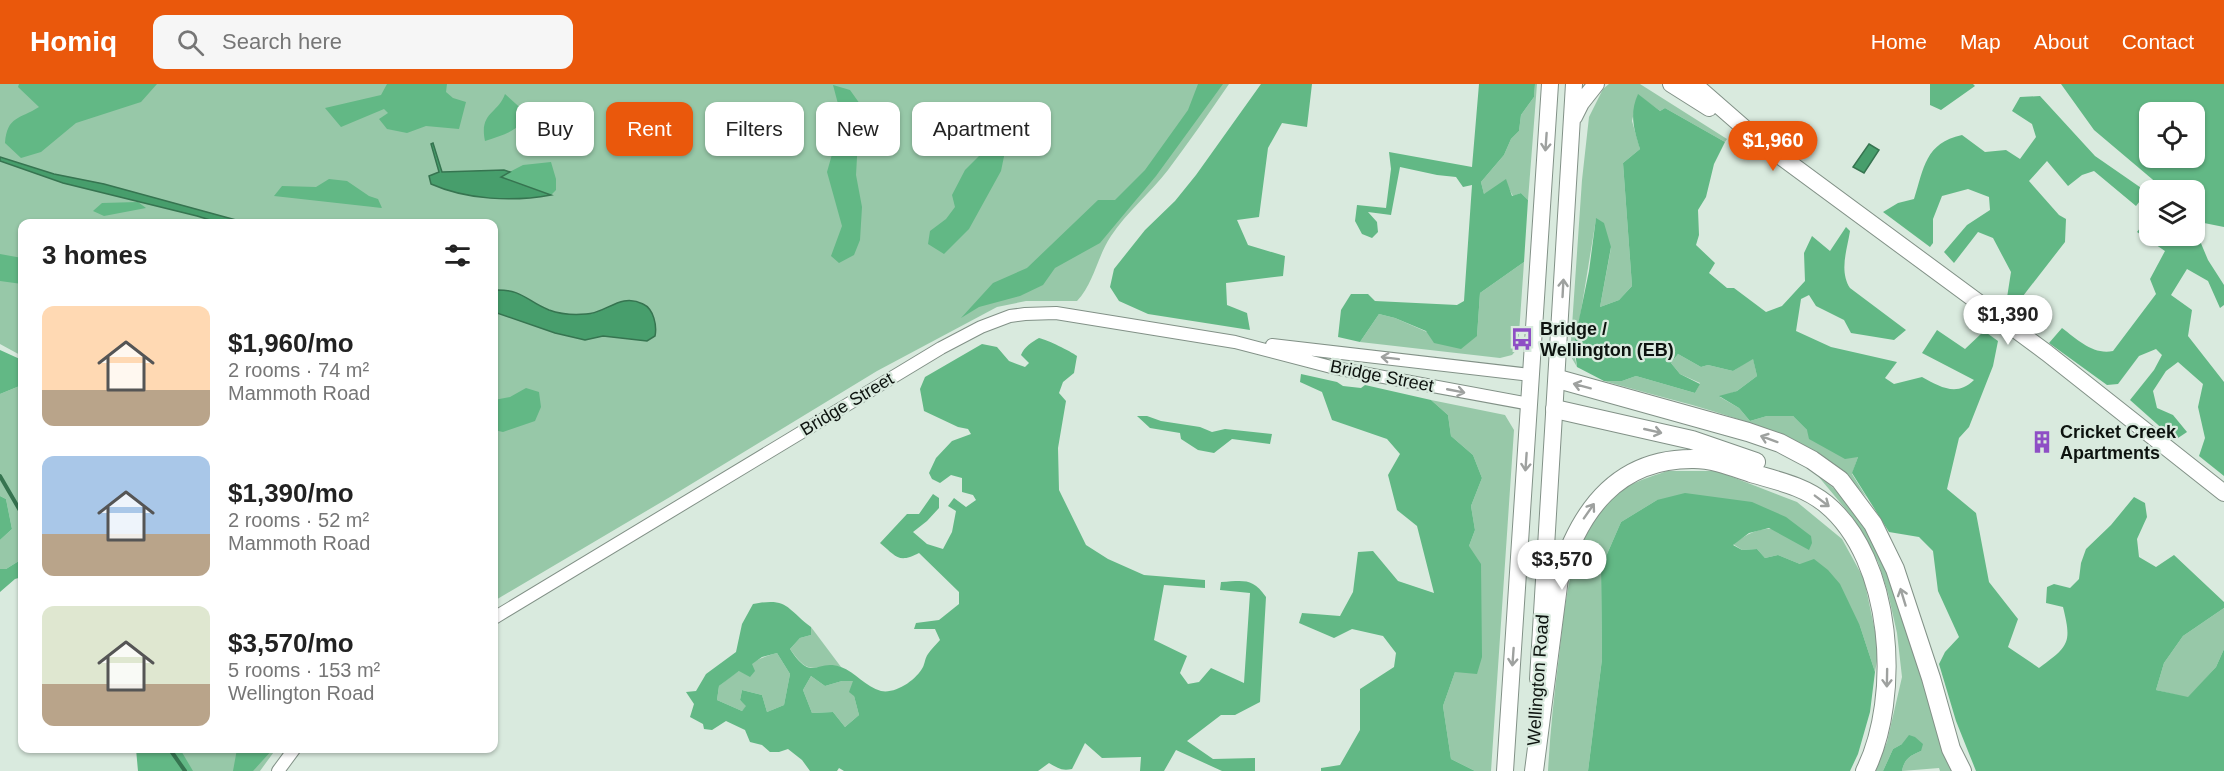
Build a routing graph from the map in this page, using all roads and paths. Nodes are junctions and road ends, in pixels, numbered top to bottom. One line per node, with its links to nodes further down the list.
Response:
1 (1550, 84): 9 (main road, one-way to 9)
2 (1574, 84): 6 (main road)
3 (1596, 84): 6 (main road)
4 (1671, 84): 7 (main road)
5 (1694, 84): 7 (main road)
6 (1571, 123): 10 (main road, one-way to 6)
7 (1757, 139): 14 (main road)
8 (1235, 342): 9 (street, Bridge Street, one-way to 8); 11 (street, Bridge Street, one-way to 11); 15 (street, Bridge Street)
9 (1531, 375): 10 (main road, Bridge Street); 11 (main road)
10 (1558, 379): 12 (main road); 21 (highway, one-way to 10)
11 (1530, 404): 12 (main road, Bridge Street); 18 (main road, Wellington Road, one-way to 18)
12 (1555, 409): 13 (highway, one-way to 13); 19 (main road, Wellington Road)
13 (1801, 488): 19 (highway, one-way to 13); 20 (highway, one-way to 20)
14 (2224, 493)
15 (498, 616)
16 (291, 753): 17 (street)
17 (278, 771)
18 (1505, 771)
19 (1533, 771)
20 (1865, 771)
21 (1962, 771)

